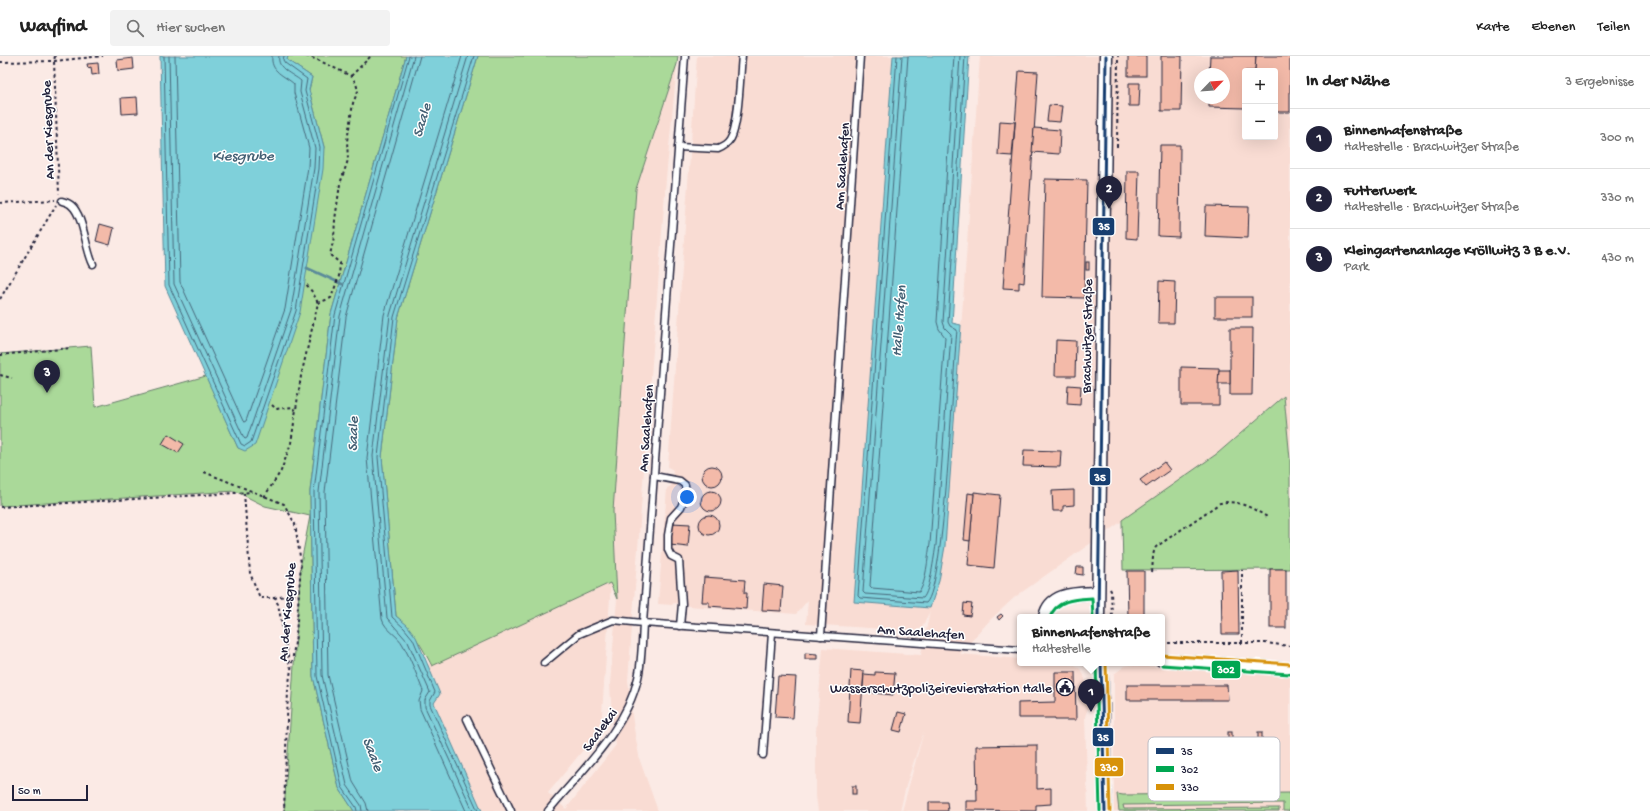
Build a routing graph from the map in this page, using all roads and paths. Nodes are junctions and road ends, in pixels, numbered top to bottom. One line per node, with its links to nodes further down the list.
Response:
1 (55, 56): 9 (path, An der Kiesgrube)
2 (103, 56): 9 (path, An der Kiesgrube)
3 (306, 56): 11 (path)
4 (371, 56): 11 (path)
5 (685, 56): 12 (lane, Am Saalehafen)
6 (742, 56): 12 (lane)
7 (860, 56): 42 (lane, Am Saalehafen)
8 (1106, 56): 34 (street, Brachwitzer Straße)
9 (54, 61): 10 (path); 13 (path, An der Kiesgrube)
10 (0, 62)
11 (351, 76): 18 (path)
12 (678, 146): 26 (lane, Am Saalehafen)
13 (61, 200): 14 (path, An der Kiesgrube); 15 (lane); 17 (path, An der Kiesgrube)
14 (0, 203)
15 (93, 264)
16 (306, 284): 18 (path)
17 (0, 299)
18 (318, 303): 24 (path)
19 (71, 348): 20 (path)
20 (0, 355)
21 (0, 376): 22 (path)
22 (12, 378)
23 (272, 405): 24 (path)
24 (296, 412): 29 (path)
25 (204, 472): 27 (path, An der Kiesgrube)
26 (654, 476): 39 (lane, Am Saalehafen); 40 (lane)
27 (253, 492): 28 (path); 29 (path, An der Kiesgrube)
28 (244, 493): 30 (path); 36 (path)
29 (264, 497): 35 (path, An der Kiesgrube)
30 (0, 508)
31 (1269, 518): 33 (path)
32 (1242, 570): 44 (path)
33 (1152, 572)
34 (1097, 592): 37 (street); 38 (street, Brachwitzer Straße)
35 (299, 595): 36 (path); 50 (path, An der Kiesgrube)
36 (274, 598): 50 (path)
37 (1046, 614)
38 (1098, 614)
39 (643, 623): 40 (lane, Am Saalehafen); 48 (lane); 56 (lane, Saalekai)
40 (680, 626): 41 (lane, Am Saalehafen)
41 (772, 632): 42 (lane, Am Saalehafen); 53 (lane)
42 (821, 636): 46 (lane, Am Saalehafen)
43 (1165, 643): 44 (path)
44 (1242, 643): 45 (path)
45 (1290, 646)
46 (1017, 650)
47 (1165, 660): 51 (street)
48 (544, 663)
49 (1101, 666): 57 (street)
50 (290, 670): 54 (path, An der Kiesgrube)
51 (1290, 670)
52 (467, 719): 55 (lane)
53 (763, 755)
54 (284, 811)
55 (511, 811)
56 (548, 811)
57 (1105, 811)

